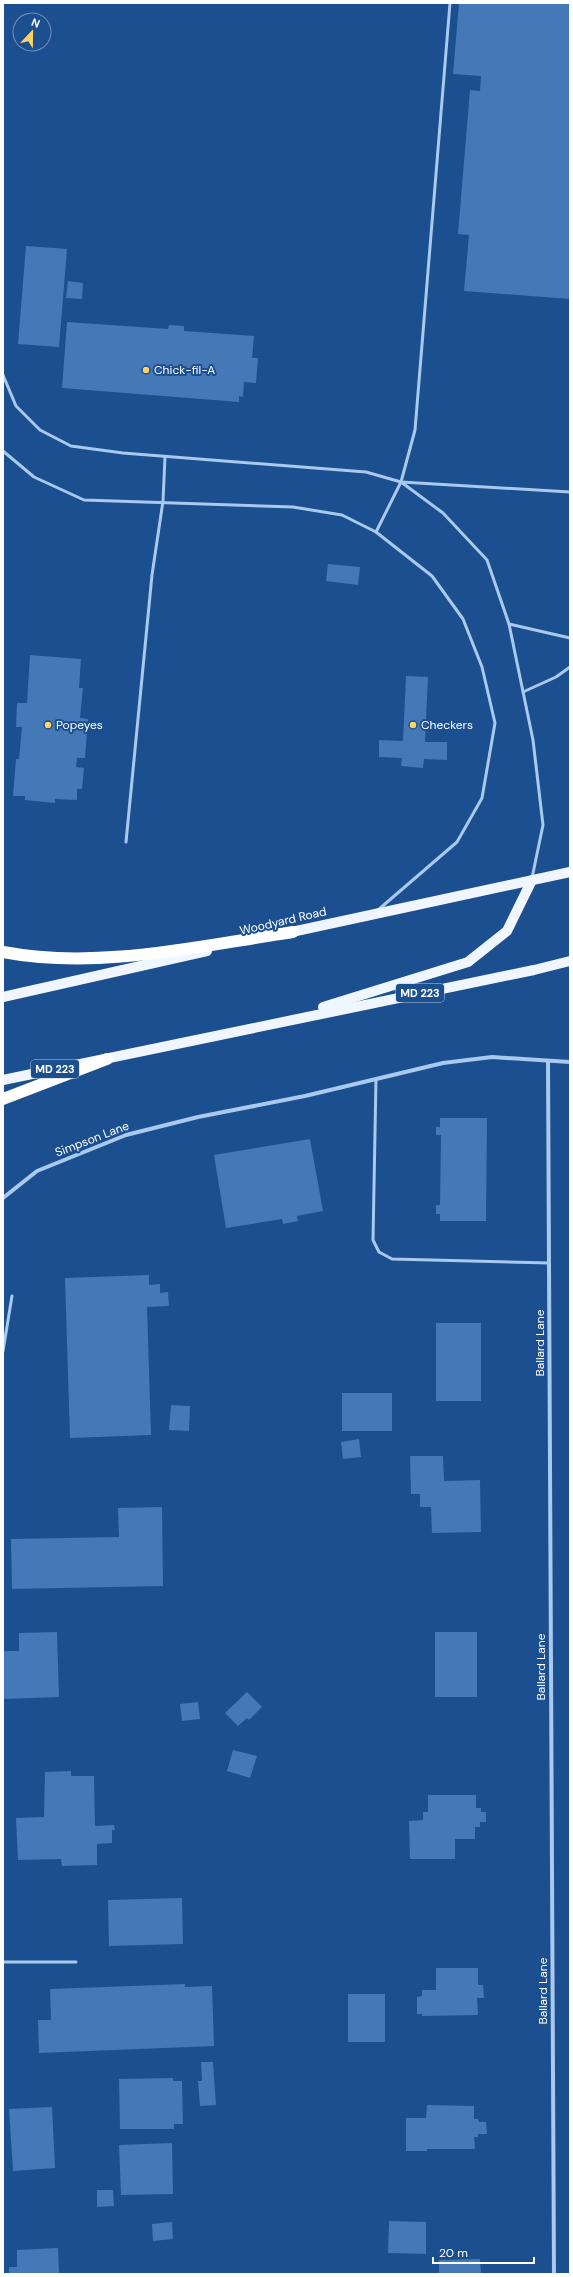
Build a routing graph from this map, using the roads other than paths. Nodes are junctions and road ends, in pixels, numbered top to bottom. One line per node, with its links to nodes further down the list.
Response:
1 (450, 3): 5 (lane)
2 (3, 375): 4 (lane)
3 (3, 452): 7 (lane)
4 (165, 456): 5 (lane); 7 (lane)
5 (401, 482): 6 (lane); 8 (lane); 9 (lane)
6 (570, 492)
7 (163, 501): 8 (lane); 13 (lane)
8 (376, 532): 16 (lane)
9 (509, 624): 10 (lane); 12 (lane)
10 (570, 638)
11 (570, 667): 12 (lane)
12 (523, 692): 15 (lane)
13 (126, 842)
14 (570, 872): 15 (main road, Woodyard Road)
15 (532, 880): 16 (main road, Woodyard Road); 21 (main road)
16 (374, 914): 17 (main road, Woodyard Road)
17 (292, 932): 18 (highway); 20 (main road, Woodyard Road)
18 (3, 952)
19 (570, 960): 21 (main road, MD 223)
20 (3, 997)
21 (270, 1023): 22 (main road, MD 223)
22 (108, 1059): 26 (main road, MD 223); 27 (highway)
23 (548, 1061): 24 (street, Simpson Lane); 25 (street, Simpson Lane); 29 (street, Ballard Lane)
24 (570, 1062)
25 (376, 1078): 28 (street, Simpson Lane); 29 (lane)
26 (3, 1080)
27 (3, 1099)
28 (3, 1198)
29 (549, 1263): 34 (street, Ballard Lane)
30 (12, 1296): 31 (lane)
31 (3, 1351)
32 (3, 1962): 33 (lane)
33 (76, 1962)
34 (554, 2274)

